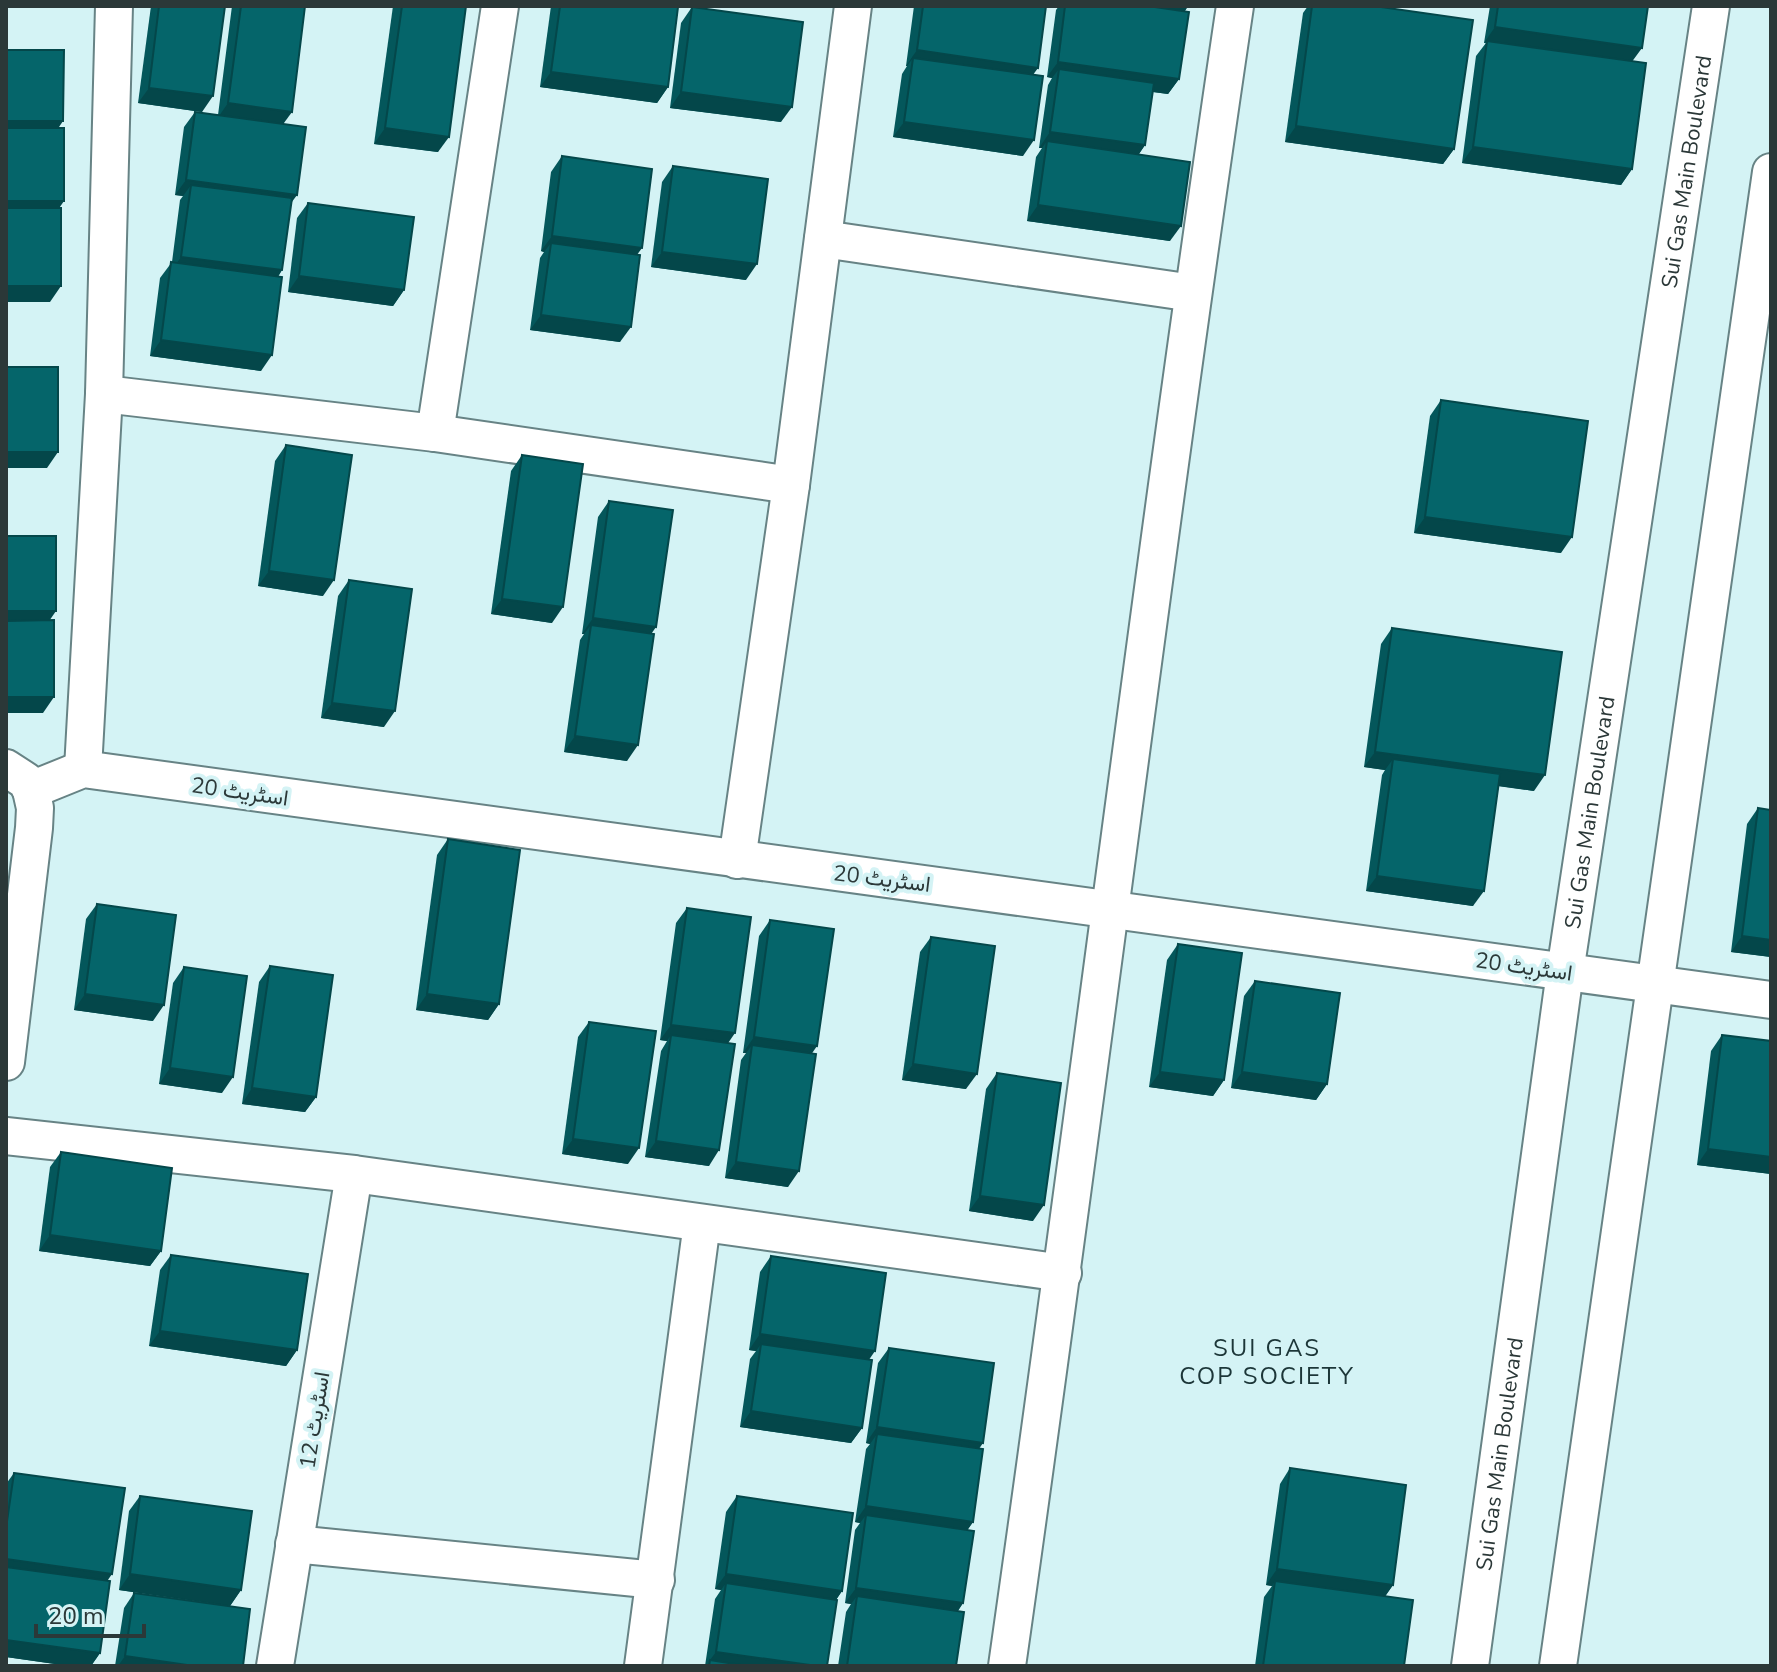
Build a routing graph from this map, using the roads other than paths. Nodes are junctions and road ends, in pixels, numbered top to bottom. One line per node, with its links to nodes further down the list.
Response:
1 (114, 6): 9 (street)
2 (500, 6): 10 (street)
3 (853, 6): 7 (street)
4 (1235, 6): 8 (street)
5 (1711, 6): 16 (street, Sui Gas Main Boulevard)
6 (1771, 172): 17 (street)
7 (823, 239): 8 (street); 11 (street)
8 (1193, 293): 15 (street)
9 (104, 394): 10 (street); 12 (street)
10 (435, 433): 11 (street)
11 (791, 485): 14 (street)
12 (83, 769): 13 (street, اسٹریٹ 20); 14 (street, اسٹریٹ 20)
13 (18, 779): 19 (street)
14 (737, 860): 15 (street, اسٹریٹ 20)
15 (1111, 908): 16 (street, اسٹریٹ 20); 23 (street)
16 (1565, 972): 17 (street, اسٹریٹ 20); 29 (street, Sui Gas Main Boulevard)
17 (1656, 985): 18 (street, اسٹریٹ 20); 30 (street)
18 (1771, 1000)
19 (6, 1062)
20 (6, 1136): 21 (street)
21 (354, 1174): 22 (street); 24 (street, اسٹریٹ 12)
22 (702, 1223): 23 (street); 25 (street)
23 (1063, 1273): 28 (street)
24 (294, 1544): 25 (street); 26 (street, اسٹریٹ 12)
25 (656, 1580): 27 (street)
26 (275, 1666)
27 (643, 1666)
28 (1007, 1666)
29 (1470, 1666)
30 (1558, 1666)

